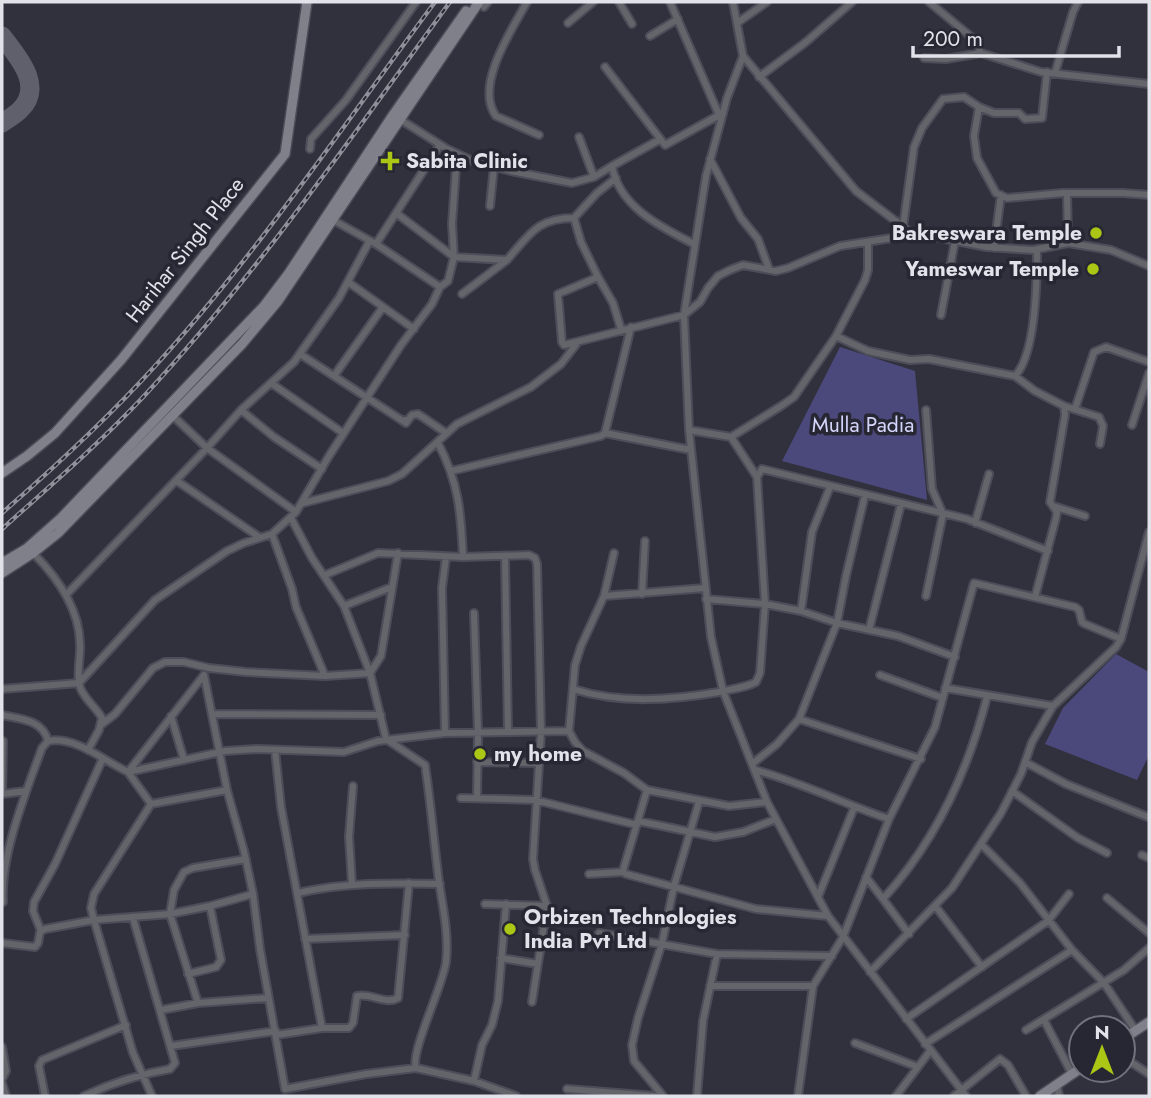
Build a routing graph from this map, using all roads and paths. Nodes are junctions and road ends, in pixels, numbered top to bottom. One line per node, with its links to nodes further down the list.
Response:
1 (307, 2): 97 (street, Harihar Singh Place)
2 (416, 2): 34 (street)
3 (472, 2): 122 (street)
4 (527, 2): 30 (street)
5 (593, 2): 15 (street)
6 (619, 2): 17 (street)
7 (670, 2): 14 (street)
8 (733, 2): 16 (street)
9 (767, 2): 16 (street)
10 (852, 2): 25 (street)
11 (929, 2): 19 (street)
12 (1078, 2): 24 (street)
13 (483, 4): 29 (street)
14 (678, 19): 18 (street); 28 (street)
15 (568, 23)
16 (737, 23): 20 (street)
17 (632, 24)
18 (650, 36)
19 (981, 53): 21 (street); 23 (street)
20 (743, 56): 25 (street); 28 (street)
21 (924, 58)
22 (605, 67): 32 (street)
23 (1047, 72): 24 (street); 27 (street)
24 (1055, 73): 26 (street)
25 (759, 77): 48 (street)
26 (1149, 84)
27 (979, 107): 42 (street); 48 (street)
28 (721, 114): 32 (street); 36 (street)
29 (401, 120): 33 (street); 47 (street)
30 (539, 135)
31 (579, 137): 39 (street)
32 (659, 140): 38 (street)
33 (440, 145): 35 (street); 45 (street)
34 (310, 149)
35 (457, 153): 37 (street); 57 (street)
36 (710, 159): 54 (street); 60 (street)
37 (494, 166): 39 (street); 44 (street)
38 (612, 166): 39 (street); 40 (street)
39 (594, 177)
40 (616, 178): 46 (street); 54 (street)
41 (1067, 193): 42 (street); 43 (street); 53 (street)
42 (1001, 195): 55 (street)
43 (1149, 195)
44 (490, 206)
45 (396, 213): 51 (street); 57 (street)
46 (574, 218): 58 (street); 61 (street)
47 (333, 220): 51 (street); 84 (street)
48 (903, 227): 49 (street)
49 (910, 232): 50 (street); 52 (street)
50 (955, 241): 55 (street); 67 (street)
51 (373, 243): 62 (street); 63 (street)
52 (868, 243): 60 (street); 71 (street)
53 (1068, 243): 56 (street); 59 (street)
54 (694, 244): 66 (street)
55 (994, 248): 56 (street)
56 (1037, 249): 77 (street)
57 (454, 257): 58 (street); 63 (street)
58 (507, 260): 64 (street)
59 (1149, 266)
60 (769, 270): 66 (street)
61 (597, 277): 70 (street); 72 (street)
62 (348, 282): 65 (street); 73 (street)
63 (440, 287): 69 (street)
64 (462, 294)
65 (383, 307): 69 (street); 76 (street)
66 (684, 315): 68 (street); 86 (street)
67 (941, 315)
68 (631, 327): 70 (street); 89 (street)
69 (414, 329): 79 (street)
70 (621, 329): 72 (street)
71 (836, 336): 77 (street); 90 (street)
72 (578, 342): 88 (street)
73 (300, 354): 76 (street); 78 (street)
74 (1149, 362): 81 (street)
75 (1149, 373): 85 (street)
76 (334, 376): 79 (street)
77 (1015, 376): 80 (street)
78 (271, 383): 82 (street); 87 (street)
79 (367, 397): 87 (street); 88 (street)
80 (1064, 405): 81 (street); 105 (street)
81 (1075, 409): 92 (street)
82 (241, 410): 93 (street); 95 (street)
83 (926, 410): 107 (street)
84 (172, 415): 93 (street); 116 (street)
85 (1132, 425)
86 (689, 430): 90 (street); 94 (street)
87 (344, 433): 95 (street)
88 (446, 433): 91 (street)
89 (605, 433): 94 (street); 96 (street)
90 (731, 437): 99 (street)
91 (438, 443): 96 (street); 103 (street)
92 (1100, 444)
93 (207, 448): 100 (street); 106 (street)
94 (691, 450): 126 (street)
95 (322, 469): 103 (street)
96 (451, 471): 121 (street)
97 (2, 473)
98 (989, 474): 110 (street)
99 (757, 477): 101 (street); 133 (street)
100 (177, 481): 113 (street); 128 (street)
101 (830, 487): 102 (street); 135 (street)
102 (865, 495): 104 (street); 137 (street)
103 (303, 503): 106 (street)
104 (901, 504): 107 (street); 138 (street)
105 (1051, 506): 108 (street); 115 (street)
106 (296, 512): 109 (street)
107 (943, 514): 110 (street); 130 (street)
108 (1085, 516)
109 (291, 518): 112 (street); 124 (street)
110 (975, 523): 115 (street)
111 (1149, 532): 139 (street)
112 (272, 534): 113 (street); 145 (street)
113 (259, 537): 146 (street)
114 (645, 541): 127 (street)
115 (1048, 551): 131 (street)
116 (33, 553): 123 (street); 128 (street)
117 (398, 553): 119 (street); 124 (street); 125 (street)
118 (614, 553): 129 (street)
119 (446, 557): 121 (street); 163 (street)
120 (505, 557): 121 (street); 161 (street); 162 (street)
121 (463, 558)
122 (2, 563)
123 (2, 573)
124 (325, 575): 134 (street)
125 (392, 587): 134 (street); 142 (street)
126 (705, 588): 127 (street); 132 (street)
127 (642, 594): 129 (street)
128 (66, 595): 146 (street)
129 (604, 596): 149 (street)
130 (926, 596)
131 (1035, 597): 139 (street); 140 (street)
132 (706, 599): 133 (street); 150 (street)
133 (765, 604): 135 (street); 150 (street)
134 (344, 606): 142 (street)
135 (801, 611): 137 (street)
136 (474, 613): 164 (street)
137 (837, 623): 138 (street); 158 (street)
138 (869, 630): 140 (street)
139 (1121, 639): 153 (street)
140 (955, 657): 147 (street)
141 (209, 668): 143 (street); 145 (street); 159 (street)
142 (370, 673): 145 (street); 156 (street)
143 (204, 675): 154 (street); 157 (street)
144 (880, 675): 152 (street)
145 (325, 676)
146 (79, 683): 148 (street); 159 (street)
147 (946, 688): 151 (street); 152 (street)
148 (2, 689)
149 (573, 689): 150 (street); 160 (street)
150 (723, 691): 177 (street)
151 (987, 696): 153 (street); 213 (street)
152 (943, 698): 172 (street)
153 (1053, 706): 175 (street)
154 (213, 714): 156 (street); 170 (street)
155 (2, 715): 167 (street)
156 (381, 715): 165 (street)
157 (171, 716): 173 (street); 178 (street)
158 (799, 719): 172 (street); 177 (street)
159 (102, 724): 168 (street)
160 (569, 731): 162 (street); 181 (street)
161 (508, 732): 162 (street); 164 (street)
162 (541, 732): 176 (street)
163 (445, 733): 164 (street); 165 (street)
164 (478, 733): 174 (street)
165 (386, 739): 169 (street); 206 (street)
166 (3, 741): 184 (street)
167 (48, 741): 168 (street); 182 (street)
168 (88, 750): 171 (street)
169 (275, 750): 170 (street); 208 (street)
170 (221, 752): 173 (street); 180 (street)
171 (103, 758): 178 (street); 225 (street)
172 (921, 759): 194 (street)
173 (184, 760): 178 (street)
174 (477, 762): 176 (street); 186 (street)
175 (1025, 762): 183 (street); 192 (street)
176 (539, 763): 187 (street)
177 (753, 767): 189 (street); 191 (street)
178 (128, 772): 190 (street)
179 (353, 786): 204 (street)
180 (227, 790): 190 (street); 199 (street)
181 (647, 790): 188 (street); 195 (street)
182 (26, 791): 184 (street); 203 (street)
183 (1012, 791): 197 (street); 198 (street)
184 (2, 794)
185 (461, 798): 186 (street)
186 (477, 798): 187 (street)
187 (535, 800): 195 (street); 218 (street)
188 (699, 802): 189 (street); 196 (street)
189 (767, 802): 193 (street)
190 (151, 804): 223 (street)
191 (855, 808): 194 (street); 211 (street)
192 (1147, 817)
193 (776, 819): 196 (street); 211 (street)
194 (889, 819): 202 (street)
195 (638, 823): 196 (street); 200 (street)
196 (689, 832): 207 (street)
197 (982, 845): 219 (street); 224 (street)
198 (1107, 853)
199 (246, 859): 209 (street); 220 (street)
200 (623, 872): 201 (street); 207 (street)
201 (589, 874)
202 (866, 877): 213 (street); 230 (street)
203 (2, 883): 214 (street)
204 (352, 883): 205 (street); 208 (street)
205 (409, 883): 206 (street); 229 (street)
206 (440, 884): 264 (street)
207 (674, 886): 221 (street); 233 (street)
208 (298, 893): 231 (street)
209 (253, 894): 217 (street); 246 (street)
210 (1069, 894): 224 (street)
211 (818, 897): 221 (street)
212 (1107, 898): 227 (street)
213 (883, 899): 228 (street)
214 (3, 902)
215 (485, 904): 216 (street)
216 (506, 904): 218 (street); 238 (street)
217 (209, 906): 220 (street); 242 (street)
218 (547, 906): 239 (street)
219 (936, 907): 228 (street); 240 (street)
220 (170, 914): 222 (street); 242 (street)
221 (828, 916): 230 (street)
222 (133, 918): 223 (street); 249 (street)
223 (94, 920): 225 (street); 253 (street)
224 (1048, 921): 235 (street); 240 (street)
225 (41, 930): 232 (street)
226 (599, 933): 233 (street)
227 (1149, 933)
228 (909, 934): 241 (street)
229 (405, 935): 231 (street); 254 (street)
230 (844, 937): 237 (street); 241 (street)
231 (305, 939): 254 (street)
232 (2, 943)
233 (662, 943): 236 (street); 278 (street)
234 (1149, 948): 243 (street)
235 (1072, 950): 243 (street); 258 (street)
236 (717, 954): 237 (street); 244 (street)
237 (832, 956): 245 (street)
238 (501, 958): 239 (street); 268 (street)
239 (538, 964): 247 (street)
240 (982, 967): 251 (street)
241 (870, 972): 251 (street)
242 (188, 974): 248 (street)
243 (1104, 984): 250 (street); 252 (street)
244 (710, 986): 245 (street); 279 (street)
245 (813, 986): 280 (street)
246 (268, 998): 248 (street); 256 (street)
247 (532, 1002)
248 (198, 1003): 249 (street)
249 (161, 1010): 259 (street)
250 (1124, 1014)
251 (906, 1019): 258 (street)
252 (1044, 1020): 255 (street); 262 (street)
253 (126, 1025): 265 (street); 273 (street)
254 (321, 1028): 256 (street)
255 (1026, 1030)
256 (276, 1033): 259 (street); 264 (street)
257 (855, 1044): 263 (street)
258 (925, 1044): 261 (street)
259 (171, 1046): 265 (street)
260 (2, 1047): 267 (street)
261 (930, 1051): 263 (street); 271 (street)
262 (1067, 1064)
263 (918, 1067): 281 (street)
264 (416, 1068): 268 (street)
265 (144, 1074): 274 (street); 275 (street)
266 (1067, 1078): 269 (street)
267 (2, 1081): 272 (street)
268 (474, 1081): 276 (street)
269 (1057, 1085): 284 (street); 285 (street)
270 (567, 1089): 277 (street)
271 (964, 1094): 282 (street); 283 (street)
272 (6, 1096)
273 (45, 1096)
274 (84, 1096)
275 (152, 1096)
276 (516, 1096)
277 (655, 1096)
278 (663, 1096)
279 (697, 1096)
280 (798, 1096)
281 (896, 1096)
282 (954, 1096)
283 (1026, 1096)
284 (1040, 1096)
285 (1059, 1096)

